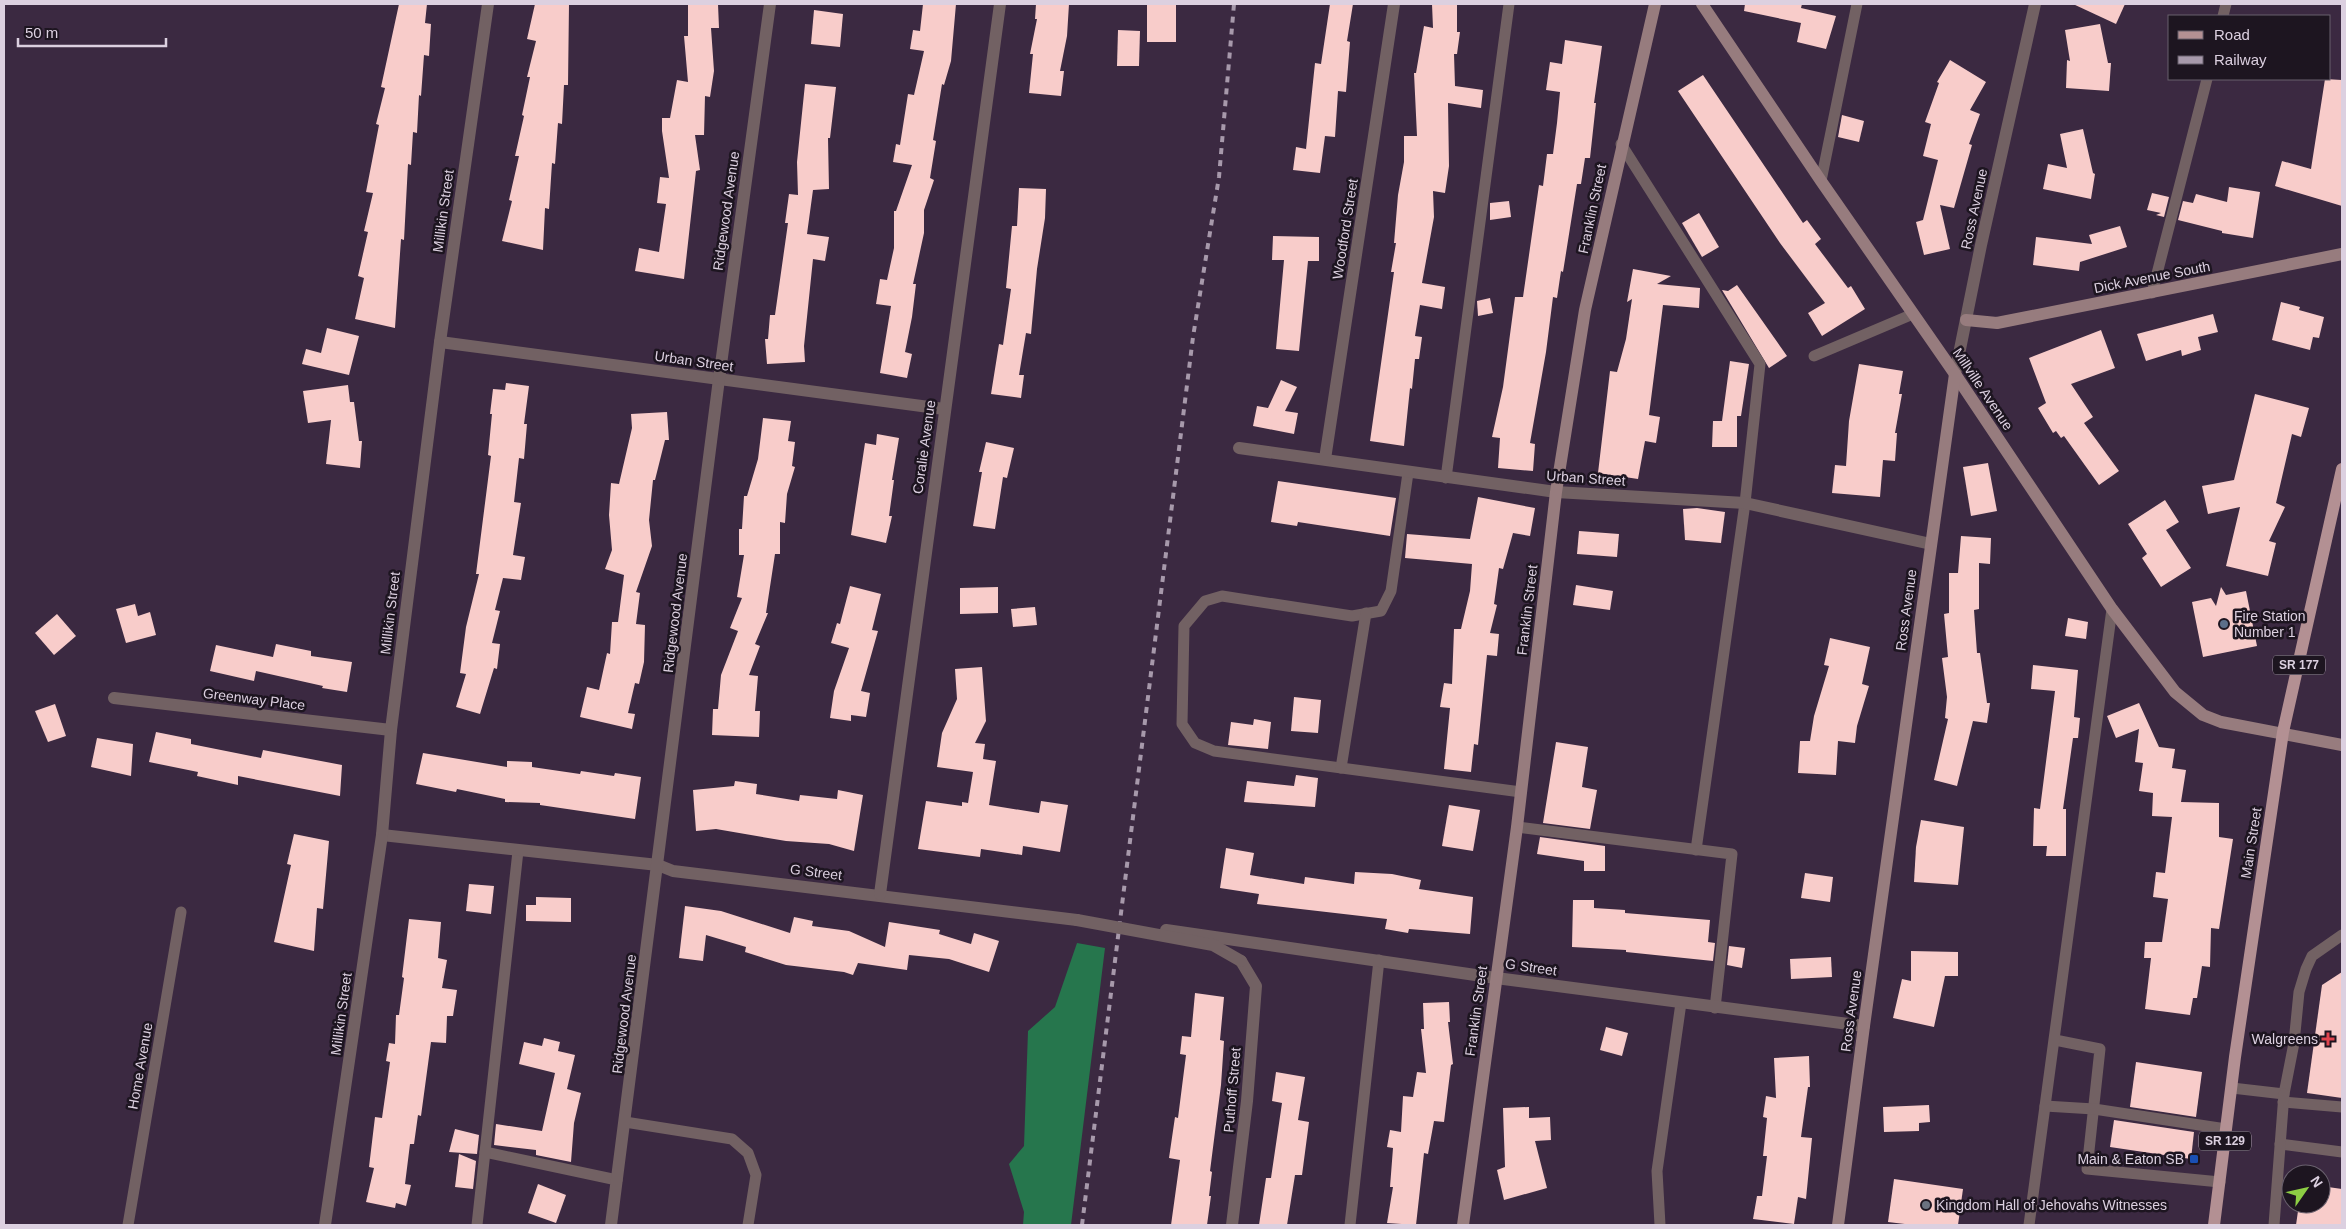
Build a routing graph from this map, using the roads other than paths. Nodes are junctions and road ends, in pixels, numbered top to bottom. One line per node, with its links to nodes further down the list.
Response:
1 (488, 4): 17 (street, Millikin Street)
2 (770, 4): 20 (street, Ridgewood Avenue)
3 (1000, 4): 21 (street, Coralie Avenue)
4 (1394, 4): 23 (street, Woodford Street)
5 (1509, 4): 26 (lane)
6 (1655, 4): 11 (main road, Franklin Street)
7 (1702, 4): 12 (main road, Millville Avenue)
8 (1857, 4): 12 (lane)
9 (2035, 4): 16 (street, Ross Avenue)
10 (2207, 80): 14 (lane)
11 (1621, 144): 27 (main road, Franklin Street); 28 (lane)
12 (1821, 181): 15 (main road, Millville Avenue)
13 (2342, 254): 14 (main road, Dick Avenue South)
14 (2152, 293): 16 (main road, Dick Avenue South)
15 (1913, 314): 18 (lane); 19 (main road, Millville Avenue)
16 (1966, 320): 19 (street, Ross Avenue)
17 (440, 342): 20 (street, Urban Street); 33 (street, Millikin Street)
18 (1814, 356)
19 (1955, 374): 29 (main road, Ross Avenue); 30 (main road, Millville Avenue)
20 (719, 379): 21 (street, Urban Street); 42 (street, Ridgewood Avenue)
21 (944, 409): 43 (street, Coralie Avenue)
22 (1238, 448): 23 (street, Urban Street)
23 (1325, 459): 25 (street, Urban Street)
24 (2342, 469): 34 (main road, Main Street / SR 177)
25 (1408, 473): 26 (street, Urban Street); 31 (lane)
26 (1446, 478): 27 (street, Urban Street)
27 (1556, 492): 28 (street, Urban Street); 37 (main road, Franklin Street)
28 (1745, 503): 29 (street, Urban Street); 40 (lane)
29 (1931, 544): 52 (main road, Ross Avenue)
30 (2112, 609): 34 (main road, Millville Avenue); 53 (lane)
31 (1366, 613): 36 (lane); 36 (lane)
32 (114, 698): 33 (street, Greenway Place)
33 (391, 730): 39 (street, Millikin Street)
34 (2283, 732): 35 (main road, Millville Avenue); 54 (main road, Main Street / SR 129)
35 (2342, 745)
36 (1341, 768): 37 (lane)
37 (1521, 792): 38 (main road, Franklin Street)
38 (1517, 827): 40 (lane); 49 (main road, Franklin Street)
39 (382, 835): 41 (street, G Street); 67 (street, Millikin Street)
40 (1696, 850): 51 (lane)
41 (518, 851): 42 (street, G Street); 62 (lane)
42 (658, 865): 43 (street, G Street); 59 (street, Ridgewood Avenue)
43 (880, 894): 48 (street, G Street, bridge)
44 (181, 912): 66 (lane, Home Avenue)
45 (1166, 930): 47 (street, G Street)
46 (2342, 936): 55 (lane)
47 (1379, 960): 49 (street, G Street); 72 (lane)
48 (1241, 961): 71 (street, Puthoff Street)
49 (1496, 978): 50 (street, G Street); 73 (main road, Franklin Street)
50 (1681, 1003): 51 (street, G Street); 74 (lane)
51 (1715, 1008): 52 (street, G Street)
52 (1864, 1026): 75 (main road, Ross Avenue)
53 (2055, 1040): 56 (lane); 58 (lane)
54 (2232, 1088): 55 (lane); 60 (main road, Main Street / SR 129)
55 (2284, 1098): 57 (lane); 61 (lane)
56 (2045, 1106): 58 (lane); 76 (lane)
57 (2342, 1107)
58 (2094, 1109): 60 (lane); 65 (lane)
59 (625, 1122): 64 (street, Ridgewood Avenue); 70 (lane)
60 (2226, 1130): 65 (main road, Main Street / SR 129)
61 (2280, 1144): 63 (lane); 78 (lane)
62 (485, 1152): 64 (lane); 68 (lane)
63 (2342, 1152)
64 (617, 1180): 69 (street, Ridgewood Avenue)
65 (2220, 1182): 77 (main road, Main Street / SR 129)
66 (128, 1225)
67 (325, 1225)
68 (477, 1225)
69 (611, 1225)
70 (748, 1225)
71 (1232, 1225)
72 (1350, 1225)
73 (1463, 1225)
74 (1660, 1225)
75 (1838, 1225)
76 (2030, 1225)
77 (2214, 1225)
78 (2274, 1225)

